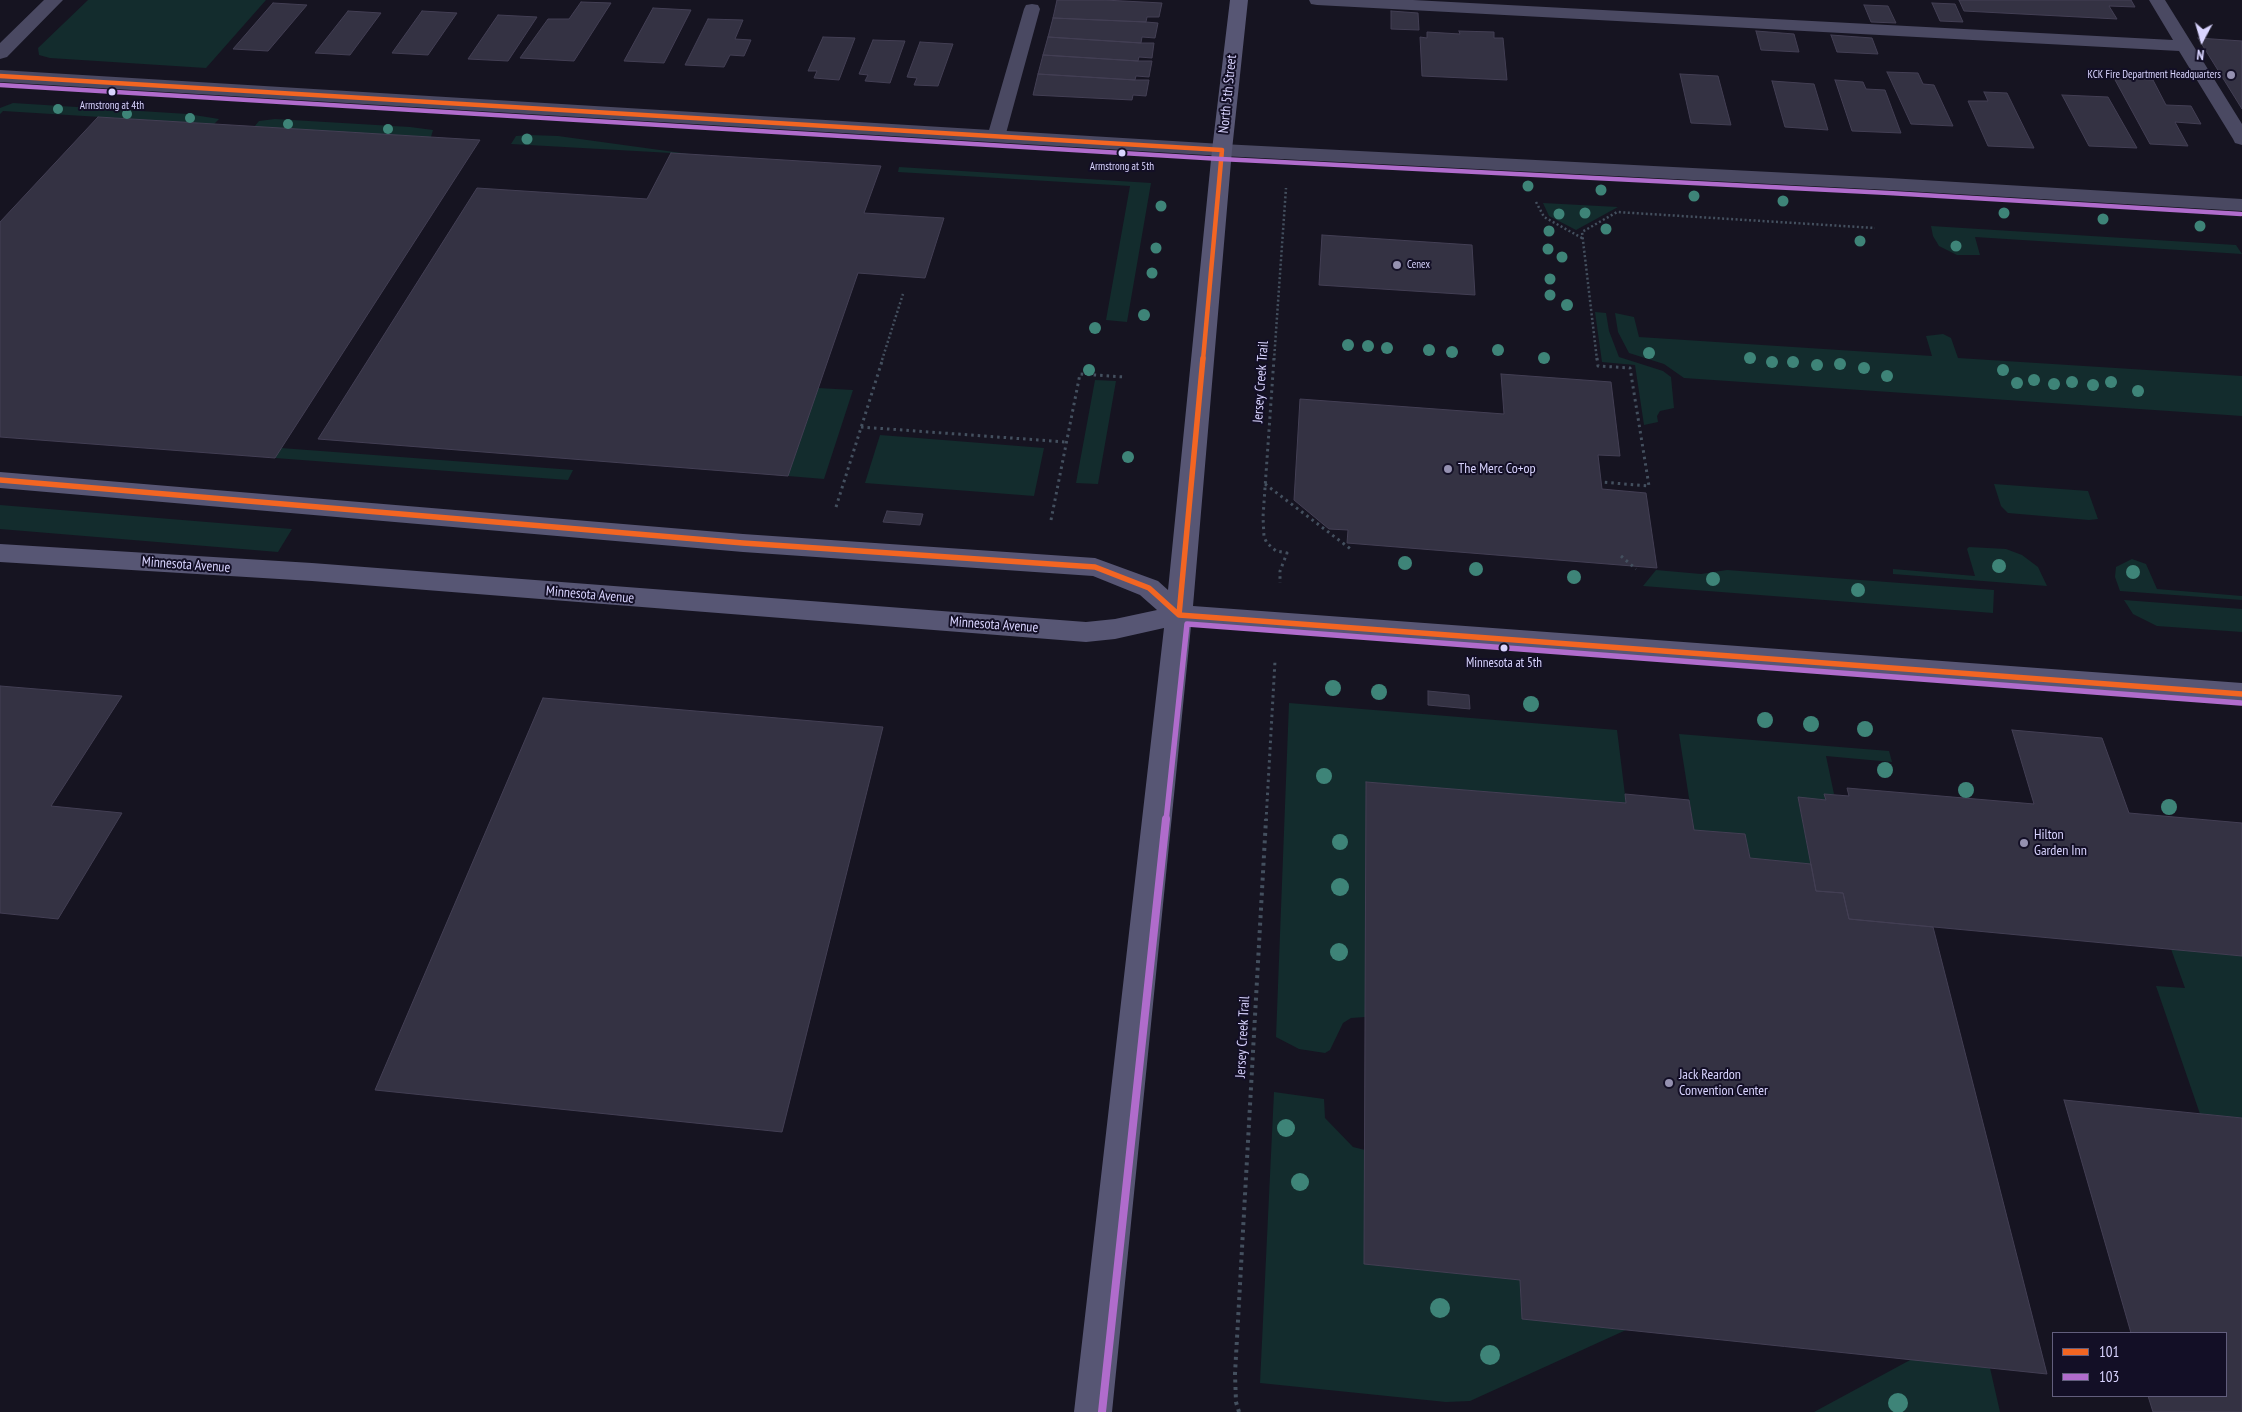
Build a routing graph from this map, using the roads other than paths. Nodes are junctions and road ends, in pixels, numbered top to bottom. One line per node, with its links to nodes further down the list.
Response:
1 (54, 0): 7 (street)
2 (1239, 0): 11 (main road, North 5th Street)
3 (1317, 0): 6 (lane)
4 (2157, 0): 6 (lane)
5 (1032, 9): 9 (lane)
6 (2185, 46): 10 (lane)
7 (0, 53)
8 (0, 76): 9 (street)
9 (996, 137): 11 (street)
10 (2242, 138)
11 (1222, 150): 12 (street); 15 (main road, North 5th Street)
12 (2242, 205)
13 (0, 480): 15 (main road)
14 (0, 553): 15 (main road, Minnesota Avenue)
15 (1179, 615): 16 (main road, Minnesota Avenue); 17 (main road, North 5th Street)
16 (2242, 694)
17 (1093, 1412)

